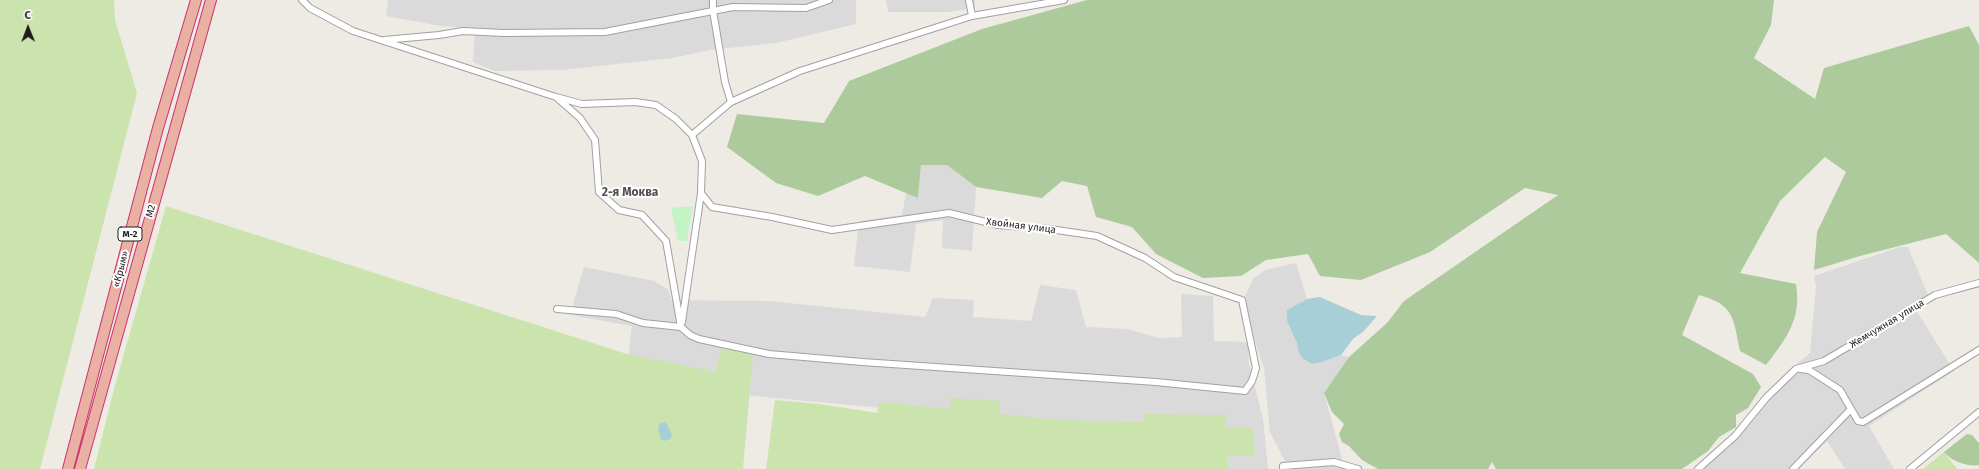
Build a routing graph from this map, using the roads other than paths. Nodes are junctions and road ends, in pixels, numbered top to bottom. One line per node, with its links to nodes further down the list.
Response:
1 (196, 0): 22 (highway, «Крым» / М-2)
2 (211, 0): 23 (highway, М2)
3 (302, 0): 10 (street)
4 (713, 0): 8 (street)
5 (829, 0): 8 (street)
6 (969, 0): 9 (street)
7 (1064, 0): 9 (street)
8 (713, 11): 10 (street); 12 (street)
9 (972, 16): 12 (street)
10 (381, 40): 11 (street)
11 (556, 97): 13 (street); 17 (street)
12 (731, 102): 13 (street)
13 (692, 135): 14 (street)
14 (701, 193): 17 (street); 17 (street, Хвойная улица)
15 (1979, 283): 19 (street, Жемчужная улица)
16 (557, 309): 17 (street)
17 (681, 327)
18 (1979, 350): 20 (street)
19 (1796, 369): 20 (street); 26 (street, Жемчужная улица)
20 (1851, 409): 27 (street)
21 (1979, 412): 28 (street)
22 (68, 469)
23 (80, 469)
24 (1283, 469): 25 (street)
25 (1358, 469)
26 (1698, 469)
27 (1793, 469)
28 (1910, 469)

